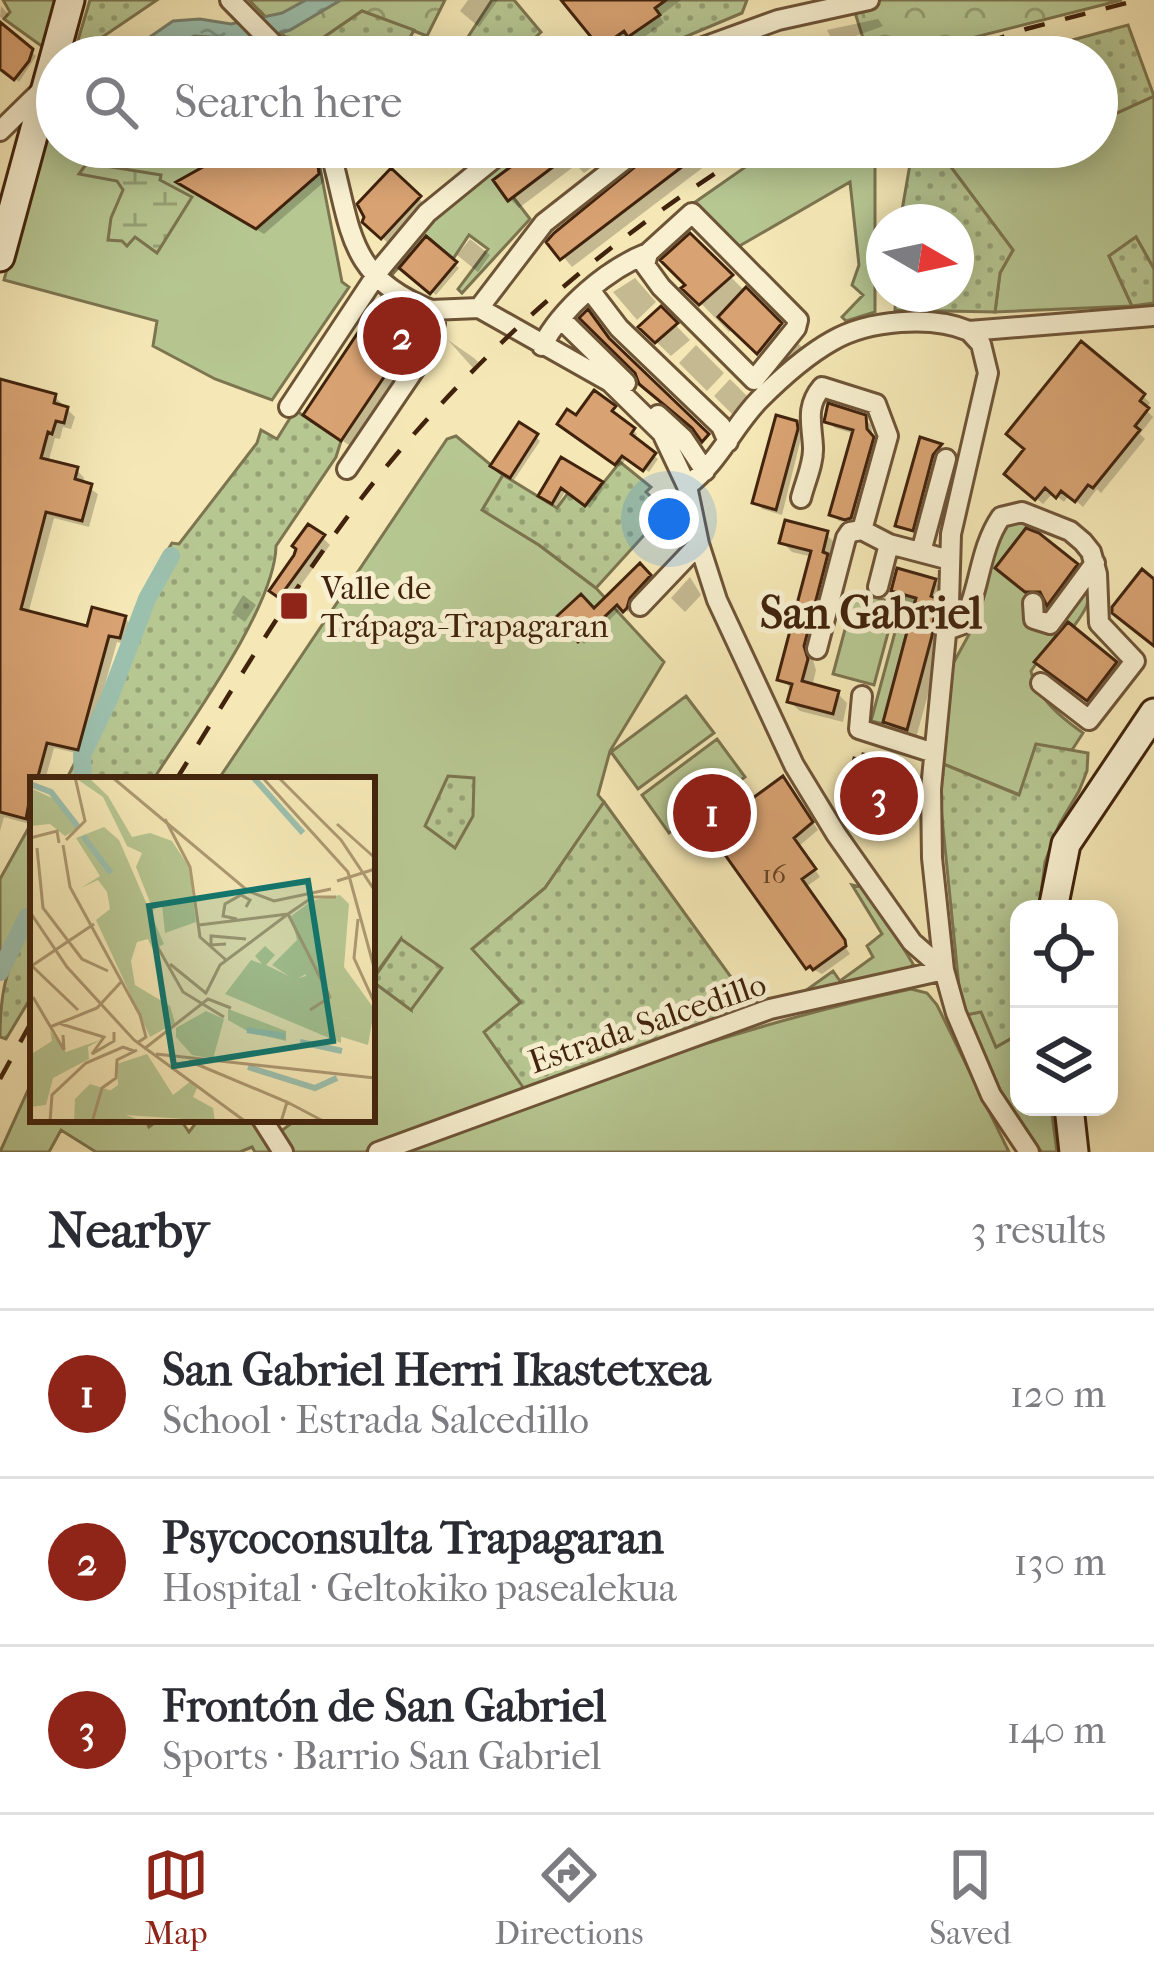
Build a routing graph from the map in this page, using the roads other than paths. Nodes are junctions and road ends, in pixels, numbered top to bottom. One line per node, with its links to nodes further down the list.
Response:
1 (70, 0): 4 (street)
2 (868, 0): 6 (street)
3 (234, 3): 5 (street)
4 (60, 36)
5 (266, 36)
6 (734, 36)
7 (36, 103): 9 (street)
8 (36, 127): 14 (street)
9 (0, 131)
10 (335, 168): 15 (street)
11 (482, 168): 15 (street)
12 (612, 168): 18 (street)
13 (648, 254): 16 (street); 23 (street); 23 (street)
14 (0, 257)
15 (375, 279): 17 (street); 25 (street)
16 (590, 290): 22 (street); 26 (street)
17 (429, 305): 18 (street); 28 (street)
18 (478, 308): 22 (street)
19 (1154, 316): 21 (street)
20 (566, 324): 29 (street)
21 (969, 332): 24 (street); 36 (street)
22 (542, 346): 30 (street)
23 (754, 380): 24 (street)
24 (758, 402): 26 (street)
25 (289, 406)
26 (728, 442): 29 (street)
27 (946, 459): 35 (street)
28 (347, 469)
29 (705, 471): 30 (street)
30 (687, 486): 33 (street)
31 (800, 498): 32 (street)
32 (862, 530): 34 (street); 42 (street)
33 (699, 544): 40 (street); 48 (street)
34 (889, 544): 35 (street); 38 (street)
35 (920, 552): 36 (street)
36 (950, 560): 41 (street)
37 (1095, 563): 39 (street); 41 (street); 43 (street)
38 (878, 587)
39 (1033, 603)
40 (640, 606)
41 (946, 630): 46 (street)
42 (818, 649)
43 (1041, 683)
44 (862, 697): 46 (street)
45 (1154, 713): 47 (street)
46 (934, 753): 48 (street)
47 (1055, 900)
48 (944, 970): 52 (street, Estrada Salcedillo); 53 (street)
49 (1071, 1116): 54 (street)
50 (264, 1122): 51 (street)
51 (284, 1152)
52 (378, 1152)
53 (1029, 1152)
54 (1074, 1152)

